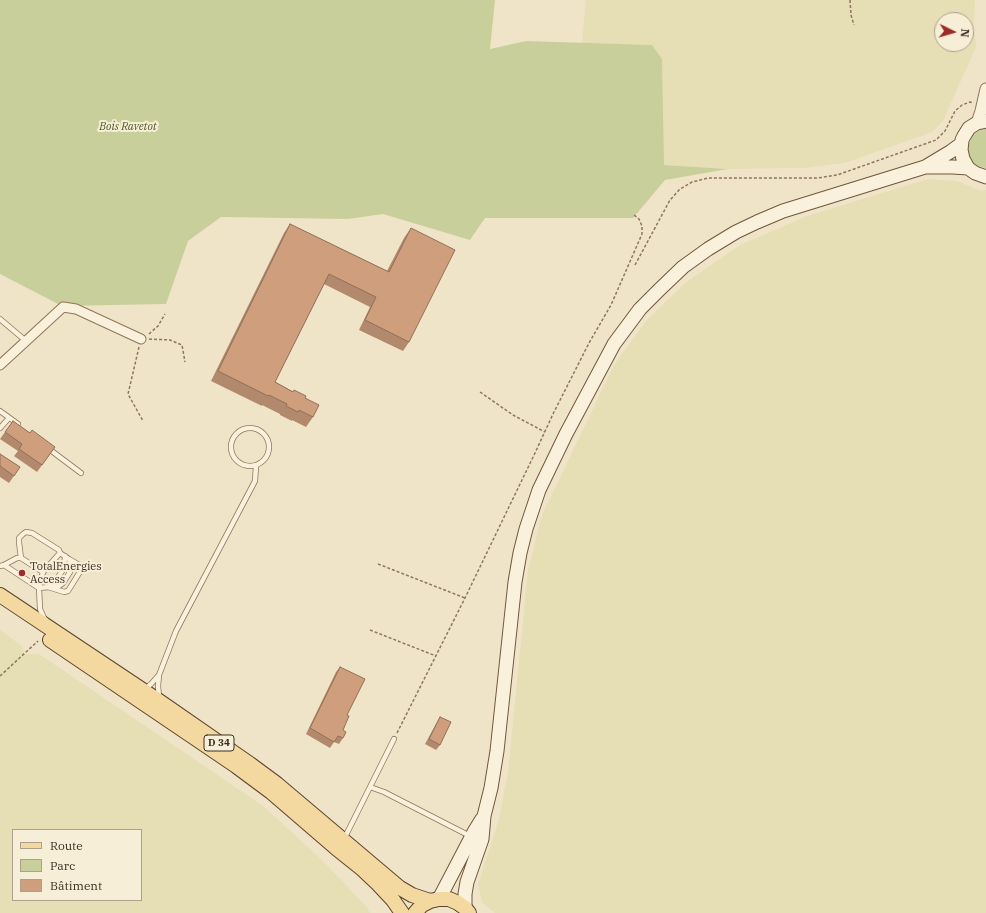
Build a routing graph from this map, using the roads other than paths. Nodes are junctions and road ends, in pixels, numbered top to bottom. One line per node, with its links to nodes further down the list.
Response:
1 (986, 89): 2 (street)
2 (982, 122): 3 (main road)
3 (961, 144): 4 (main road); 5 (main road)
4 (925, 167): 5 (main road); 33 (main road)
5 (968, 168): 6 (main road)
6 (986, 177)
7 (0, 319): 9 (lane)
8 (141, 339): 9 (street)
9 (26, 341): 10 (street)
10 (0, 365)
11 (0, 411): 12 (lane)
12 (9, 418): 13 (lane); 14 (lane)
13 (21, 427)
14 (0, 428)
15 (45, 446): 17 (lane)
16 (256, 466): 16 (lane); 28 (lane)
17 (81, 474)
18 (60, 553): 19 (lane); 20 (lane); 22 (lane)
19 (21, 558): 21 (lane); 22 (lane)
20 (67, 558): 23 (lane); 23 (lane); 23 (lane)
21 (2, 566): 24 (lane)
22 (43, 572): 24 (lane)
23 (48, 587): 24 (lane)
24 (39, 588): 27 (lane)
25 (0, 594): 27 (main road, D 34)
26 (0, 606): 38 (main road, D 34)
27 (116, 672): 29 (main road, D 34)
28 (159, 675): 29 (lane); 30 (lane)
29 (144, 690): 30 (main road, D 34)
30 (159, 701): 35 (main road, D 34)
31 (394, 739): 32 (lane)
32 (370, 787): 34 (lane); 35 (lane)
33 (484, 816): 34 (main road); 37 (main road)
34 (472, 837): 36 (main road)
35 (344, 840): 36 (main road, D 34)
36 (435, 900): 37 (main road); 39 (main road)
37 (467, 911)
38 (402, 913)
39 (415, 913)

